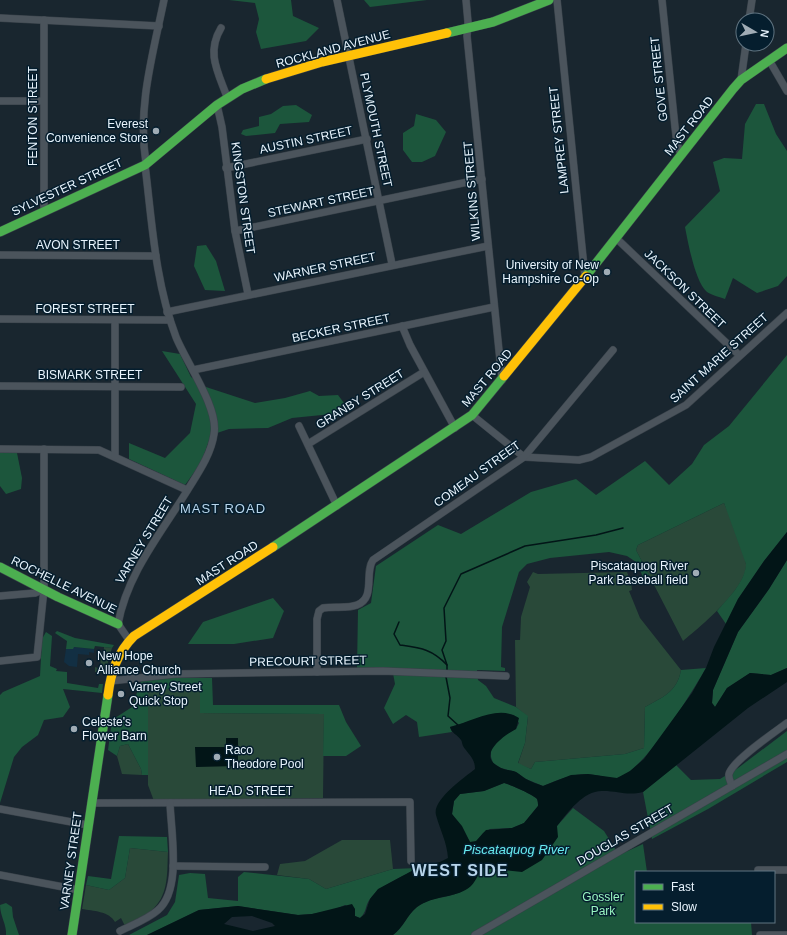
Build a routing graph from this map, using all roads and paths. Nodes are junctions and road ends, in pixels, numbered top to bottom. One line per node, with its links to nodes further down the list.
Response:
1 (164, 0): 11 (street, VARNEY STREET)
2 (337, 0): 16 (street, PLYMOUTH STREET)
3 (466, 0): 13 (street, WILKINS STREET)
4 (557, 0): 38 (street, LAMPREY STREET)
5 (662, 0): 25 (street, GOVE STREET)
6 (752, 0): 8 (street)
7 (543, 1): 13 (main road, ROCKLAND AVENUE)
8 (750, 12)
9 (0, 18): 10 (street)
10 (44, 20): 11 (street); 22 (street, FENTON STREET)
11 (159, 26): 26 (street, VARNEY STREET)
12 (222, 28): 20 (street)
13 (468, 28): 16 (main road, ROCKLAND AVENUE); 28 (street, WILKINS STREET)
14 (787, 48): 17 (main road, MAST ROAD)
15 (745, 52): 18 (street)
16 (349, 55): 20 (main road, ROCKLAND AVENUE); 24 (street, PLYMOUTH STREET)
17 (769, 60): 18 (main road, MAST ROAD); 19 (street)
18 (741, 80): 25 (main road, MAST ROAD)
19 (787, 91)
20 (227, 97): 23 (main road, ROCKLAND AVENUE)
21 (0, 101): 22 (street)
22 (43, 101): 30 (street, FENTON STREET)
23 (217, 105): 26 (main road, ROCKLAND AVENUE); 27 (street, KINGSTON STREET)
24 (367, 139): 27 (street, AUSTIN STREET); 29 (street, PLYMOUTH STREET)
25 (681, 155): 33 (main road, MAST ROAD)
26 (146, 164): 30 (main road, SYLVESTER STREET); 36 (street, VARNEY STREET)
27 (226, 168): 31 (street, KINGSTON STREET)
28 (482, 179): 29 (street, STEWART STREET); 34 (street, WILKINS STREET)
29 (380, 201): 31 (street, STEWART STREET); 37 (street, PLYMOUTH STREET)
30 (44, 212): 32 (main road, SYLVESTER STREET)
31 (236, 231): 39 (street, KINGSTON STREET)
32 (0, 232)
33 (616, 238): 38 (main road, MAST ROAD); 48 (street, JACKSON STREET)
34 (488, 246): 37 (street, WARNER STREET); 40 (street, WILKINS STREET)
35 (0, 255): 36 (street, AVON STREET)
36 (156, 256): 41 (street, VARNEY STREET)
37 (392, 264): 39 (street, WARNER STREET)
38 (585, 277): 51 (main road, MAST ROAD)
39 (248, 294): 41 (street, WARNER STREET)
40 (494, 307): 46 (street, BECKER STREET); 51 (street, WILKINS STREET)
41 (167, 312): 45 (street, VARNEY STREET)
42 (787, 313): 48 (street, SAINT MARIE STREET)
43 (0, 319): 44 (street, FOREST STREET)
44 (115, 320): 45 (street, FOREST STREET); 53 (street)
45 (170, 320): 49 (street, VARNEY STREET)
46 (402, 326): 49 (street, BECKER STREET); 50 (street)
47 (613, 350): 62 (street, COMEAU STREET)
48 (739, 355): 62 (street, SAINT MARIE STREET)
49 (193, 370): 63 (street, VARNEY STREET)
50 (424, 372): 57 (street); 58 (street, GRANBY STREET)
51 (502, 380): 55 (main road, MAST ROAD)
52 (0, 386): 53 (street, BISMARK STREET)
53 (115, 387): 54 (street, BISMARK STREET); 61 (street)
54 (181, 387)
55 (472, 415): 57 (main road, MAST ROAD); 62 (street)
56 (299, 426): 58 (street)
57 (455, 428): 64 (main road, MAST ROAD)
58 (308, 444): 64 (street)
59 (0, 449): 60 (street)
60 (44, 449): 61 (street); 66 (street)
61 (115, 456): 63 (street)
62 (524, 456): 71 (street, COMEAU STREET)
63 (187, 490): 68 (street, VARNEY STREET)
64 (337, 506): 69 (main road, MAST ROAD)
65 (0, 568): 66 (main road, ROCHELLE AVENUE)
66 (44, 589): 67 (street); 68 (main road, ROCHELLE AVENUE); 70 (street)
67 (0, 596)
68 (118, 624): 69 (street)
69 (129, 640): 73 (main road, VARNEY STREET)
70 (0, 661)
71 (317, 672): 72 (street, PRECOURT STREET); 73 (street, PRECOURT STREET)
72 (506, 676)
73 (110, 681): 77 (main road, VARNEY STREET)
74 (787, 723): 76 (street)
75 (787, 754): 76 (street, DOUGLAS STREET)
76 (732, 786): 90 (street, DOUGLAS STREET)
77 (91, 803): 78 (street, HEAD STREET); 80 (main road, VARNEY STREET)
78 (170, 803): 81 (street, HEAD STREET); 82 (street)
79 (0, 809): 80 (street)
80 (88, 825): 87 (main road, VARNEY STREET)
81 (411, 861)
82 (173, 866): 83 (street); 88 (street)
83 (265, 867)
84 (758, 870): 85 (street)
85 (787, 870)
86 (0, 875): 87 (street)
87 (79, 890): 89 (main road, VARNEY STREET)
88 (120, 931)
89 (72, 935)
90 (475, 935)
91 (760, 935): 92 (street)
92 (787, 935)

